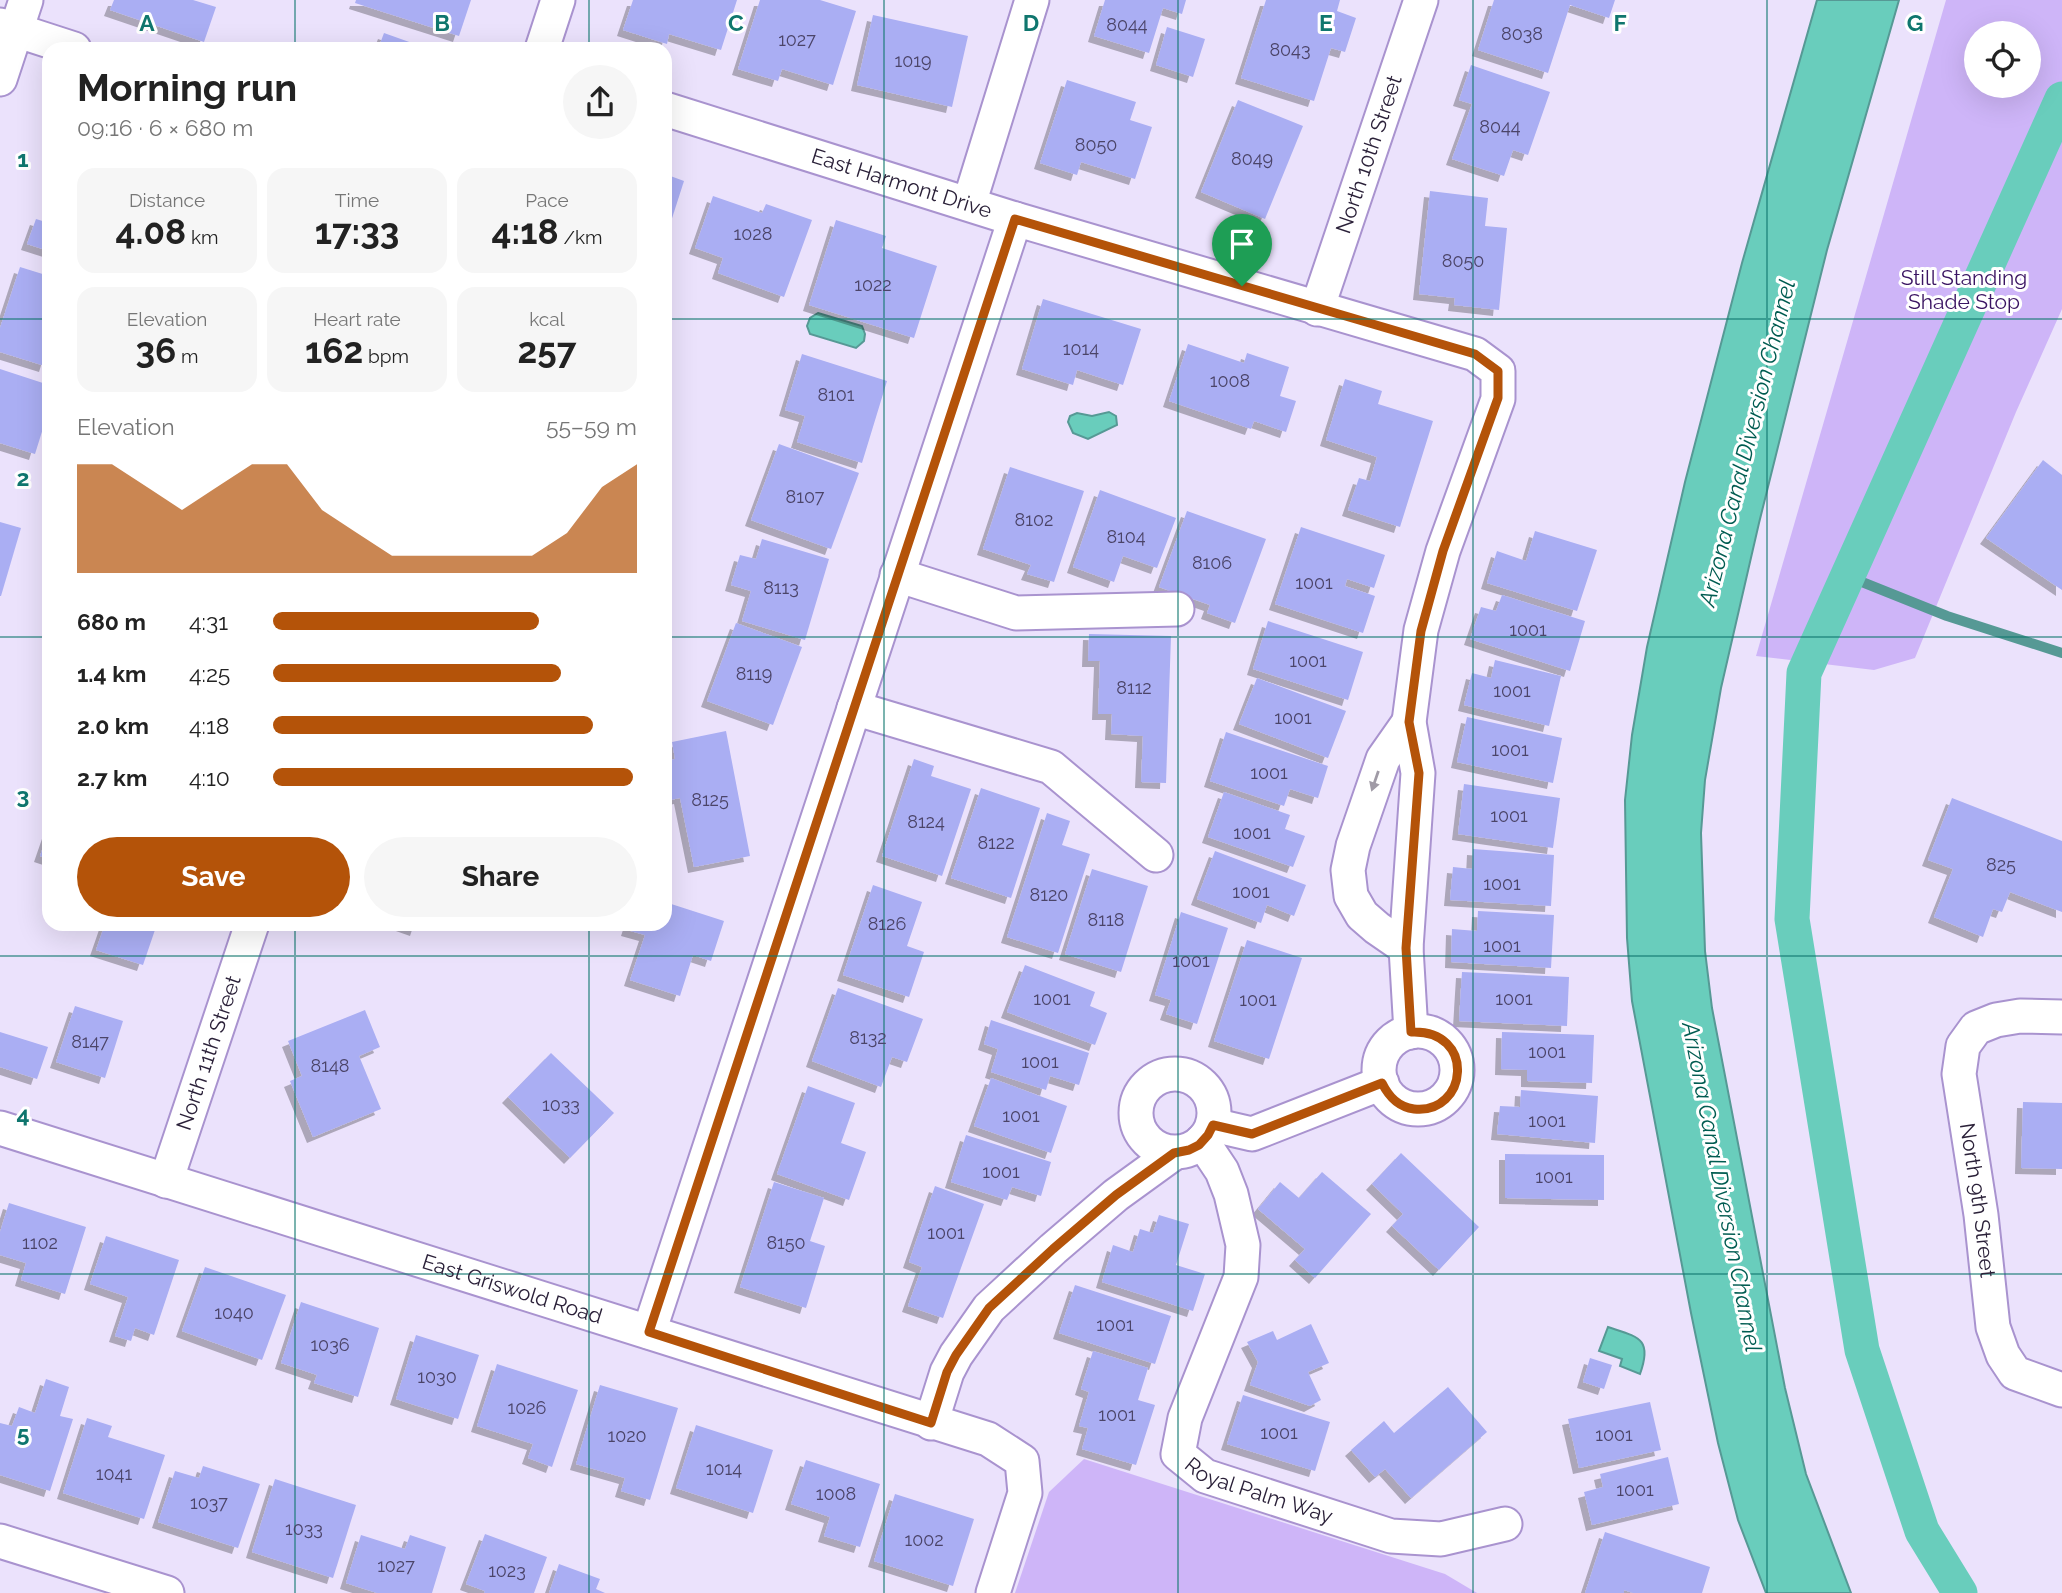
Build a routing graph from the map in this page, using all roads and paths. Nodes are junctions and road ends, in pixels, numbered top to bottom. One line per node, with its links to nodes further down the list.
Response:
1 (558, 0): 6 (street)
2 (1032, 0): 9 (street)
3 (1421, 0): 11 (street, North 10th Street)
4 (14, 19): 5 (street); 7 (street)
5 (60, 42)
6 (544, 42)
7 (0, 79)
8 (672, 111): 9 (street, East Harmont Drive)
9 (969, 204): 10 (street, East Harmont Drive)
10 (1015, 219): 11 (street, East Harmont Drive); 12 (street)
11 (1317, 309): 15 (street, East Harmont Drive)
12 (897, 575): 13 (street); 14 (street)
13 (1177, 609)
14 (854, 708): 16 (street); 25 (street)
15 (1409, 722): 18 (street); 18 (street, one-way to 18)
16 (1156, 855)
17 (250, 931): 24 (street, North 11th Street)
18 (1406, 948): 20 (street)
19 (2062, 1017): 26 (street, North 9th Street)
20 (1411, 1032): 21 (street); 21 (street)
21 (1382, 1083): 23 (street)
22 (0, 1128): 24 (street, East Griswold Road)
23 (1196, 1140): 27 (street); 28 (street, Royal Palm Way)
24 (166, 1181): 25 (street, East Griswold Road)
25 (649, 1332): 27 (street, East Griswold Road)
26 (2062, 1390)
27 (931, 1423): 31 (street, East Griswold Road)
28 (1505, 1524)
29 (0, 1541): 30 (street)
30 (166, 1593)
31 (993, 1593)

